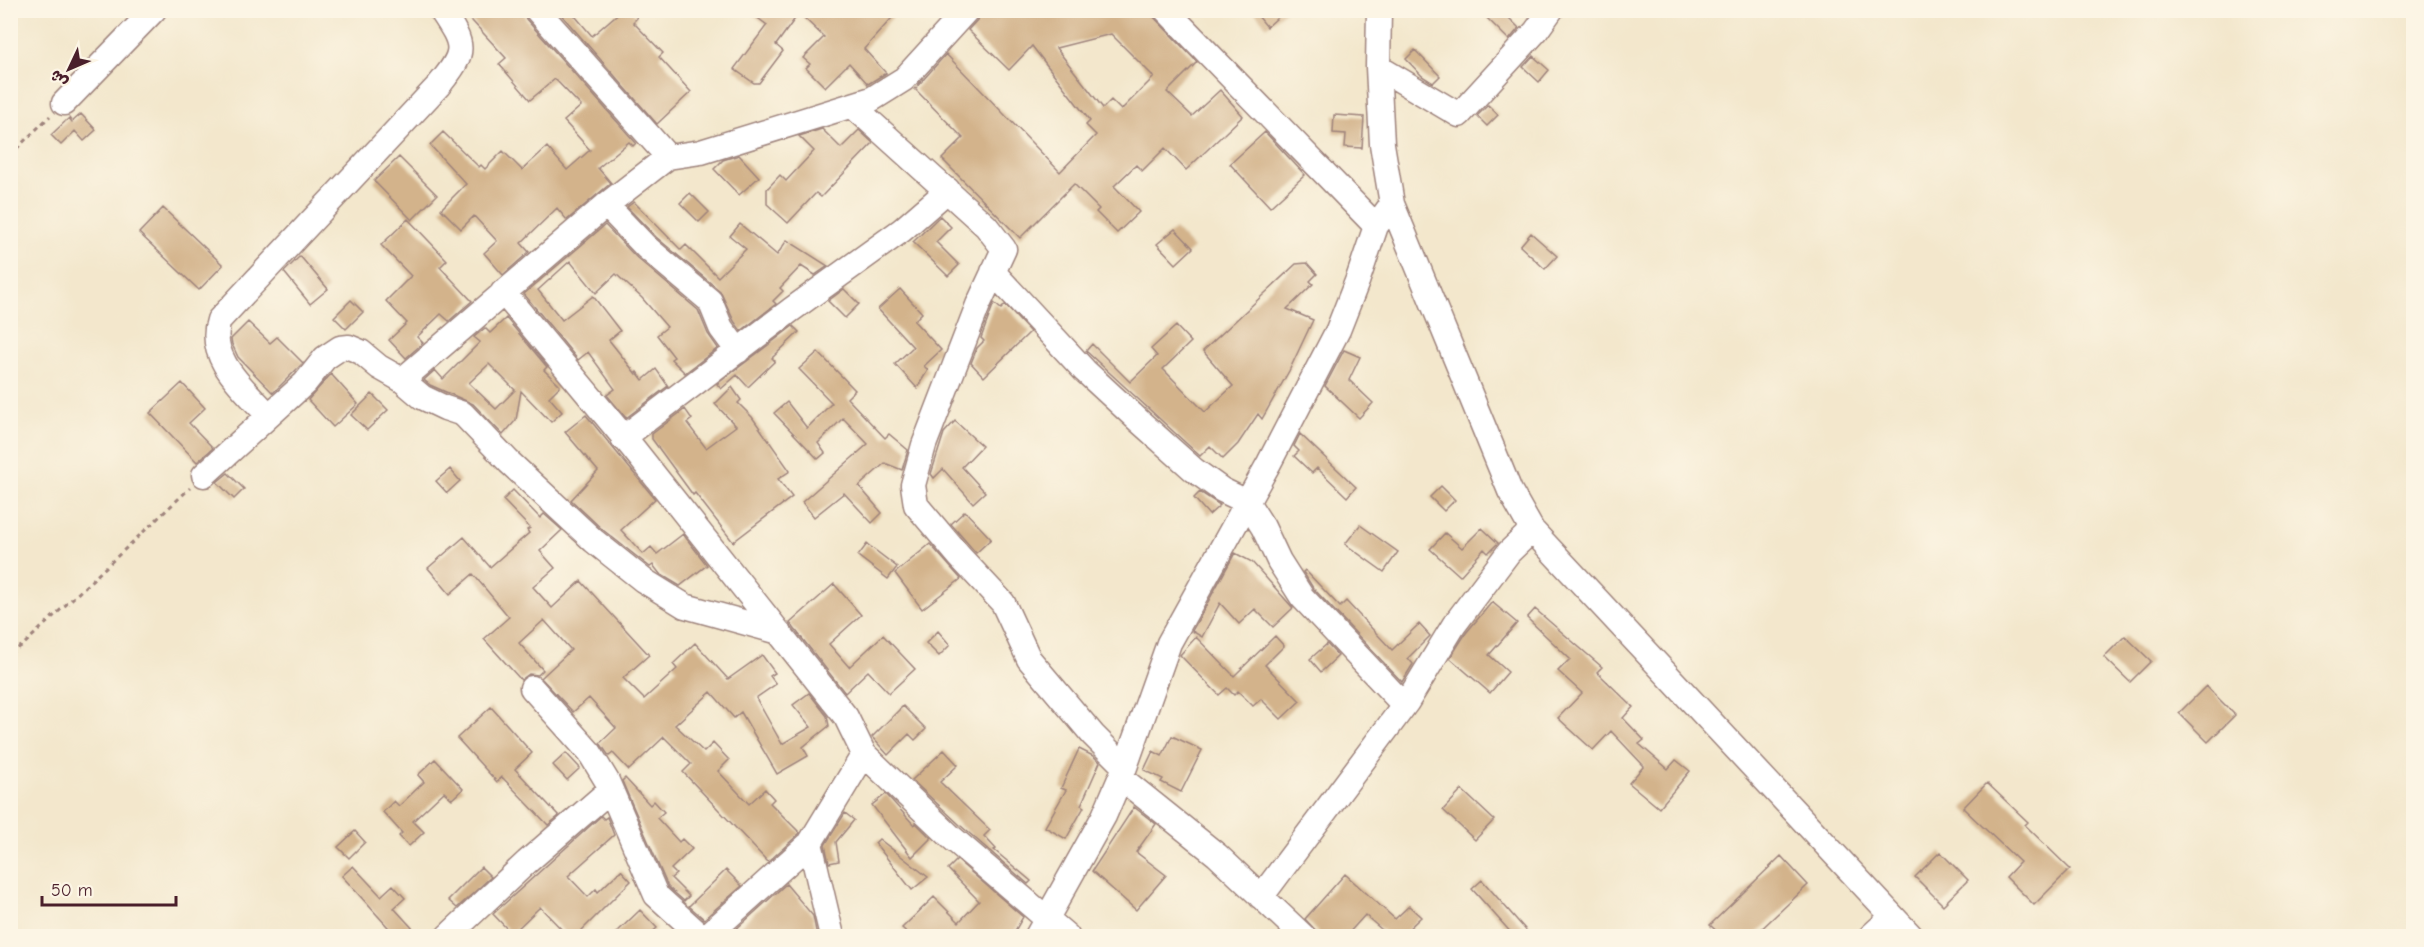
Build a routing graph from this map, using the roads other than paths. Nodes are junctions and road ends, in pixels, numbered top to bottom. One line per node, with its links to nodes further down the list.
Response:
1 (154, 10): 9 (street)
2 (441, 10): 20 (street)
3 (537, 10): 11 (street)
4 (1166, 10): 15 (street)
5 (1379, 10): 8 (street)
6 (1551, 10): 8 (street)
7 (961, 13): 10 (street)
8 (1378, 67): 13 (street)
9 (64, 102)
10 (853, 106): 11 (street); 12 (street)
11 (668, 157): 14 (street)
12 (948, 190): 16 (street); 18 (street)
13 (1392, 204): 15 (street); 24 (street)
14 (606, 205): 17 (street); 18 (street)
15 (1376, 225): 23 (street)
16 (993, 272): 23 (street); 29 (street)
17 (502, 291): 19 (street); 21 (street)
18 (738, 351): 21 (street)
19 (402, 380): 20 (street); 25 (street)
20 (268, 415): 22 (street)
21 (623, 438): 25 (street)
22 (204, 475)
23 (1247, 502): 27 (street); 29 (street)
24 (1532, 530): 27 (street); 33 (street)
25 (779, 632): 28 (street)
26 (532, 688): 30 (street)
27 (1404, 705): 32 (street)
28 (864, 754): 31 (street); 34 (street)
29 (1123, 773): 32 (street); 34 (street)
30 (610, 790): 35 (street); 36 (street)
31 (810, 843): 37 (street); 38 (street)
32 (1261, 897): 40 (street)
33 (1892, 917): 41 (street); 42 (street)
34 (1042, 928): 39 (street)
35 (448, 936)
36 (701, 936)
37 (707, 936)
38 (832, 936)
39 (1067, 936)
40 (1303, 936)
41 (1871, 936)
42 (1911, 936)

